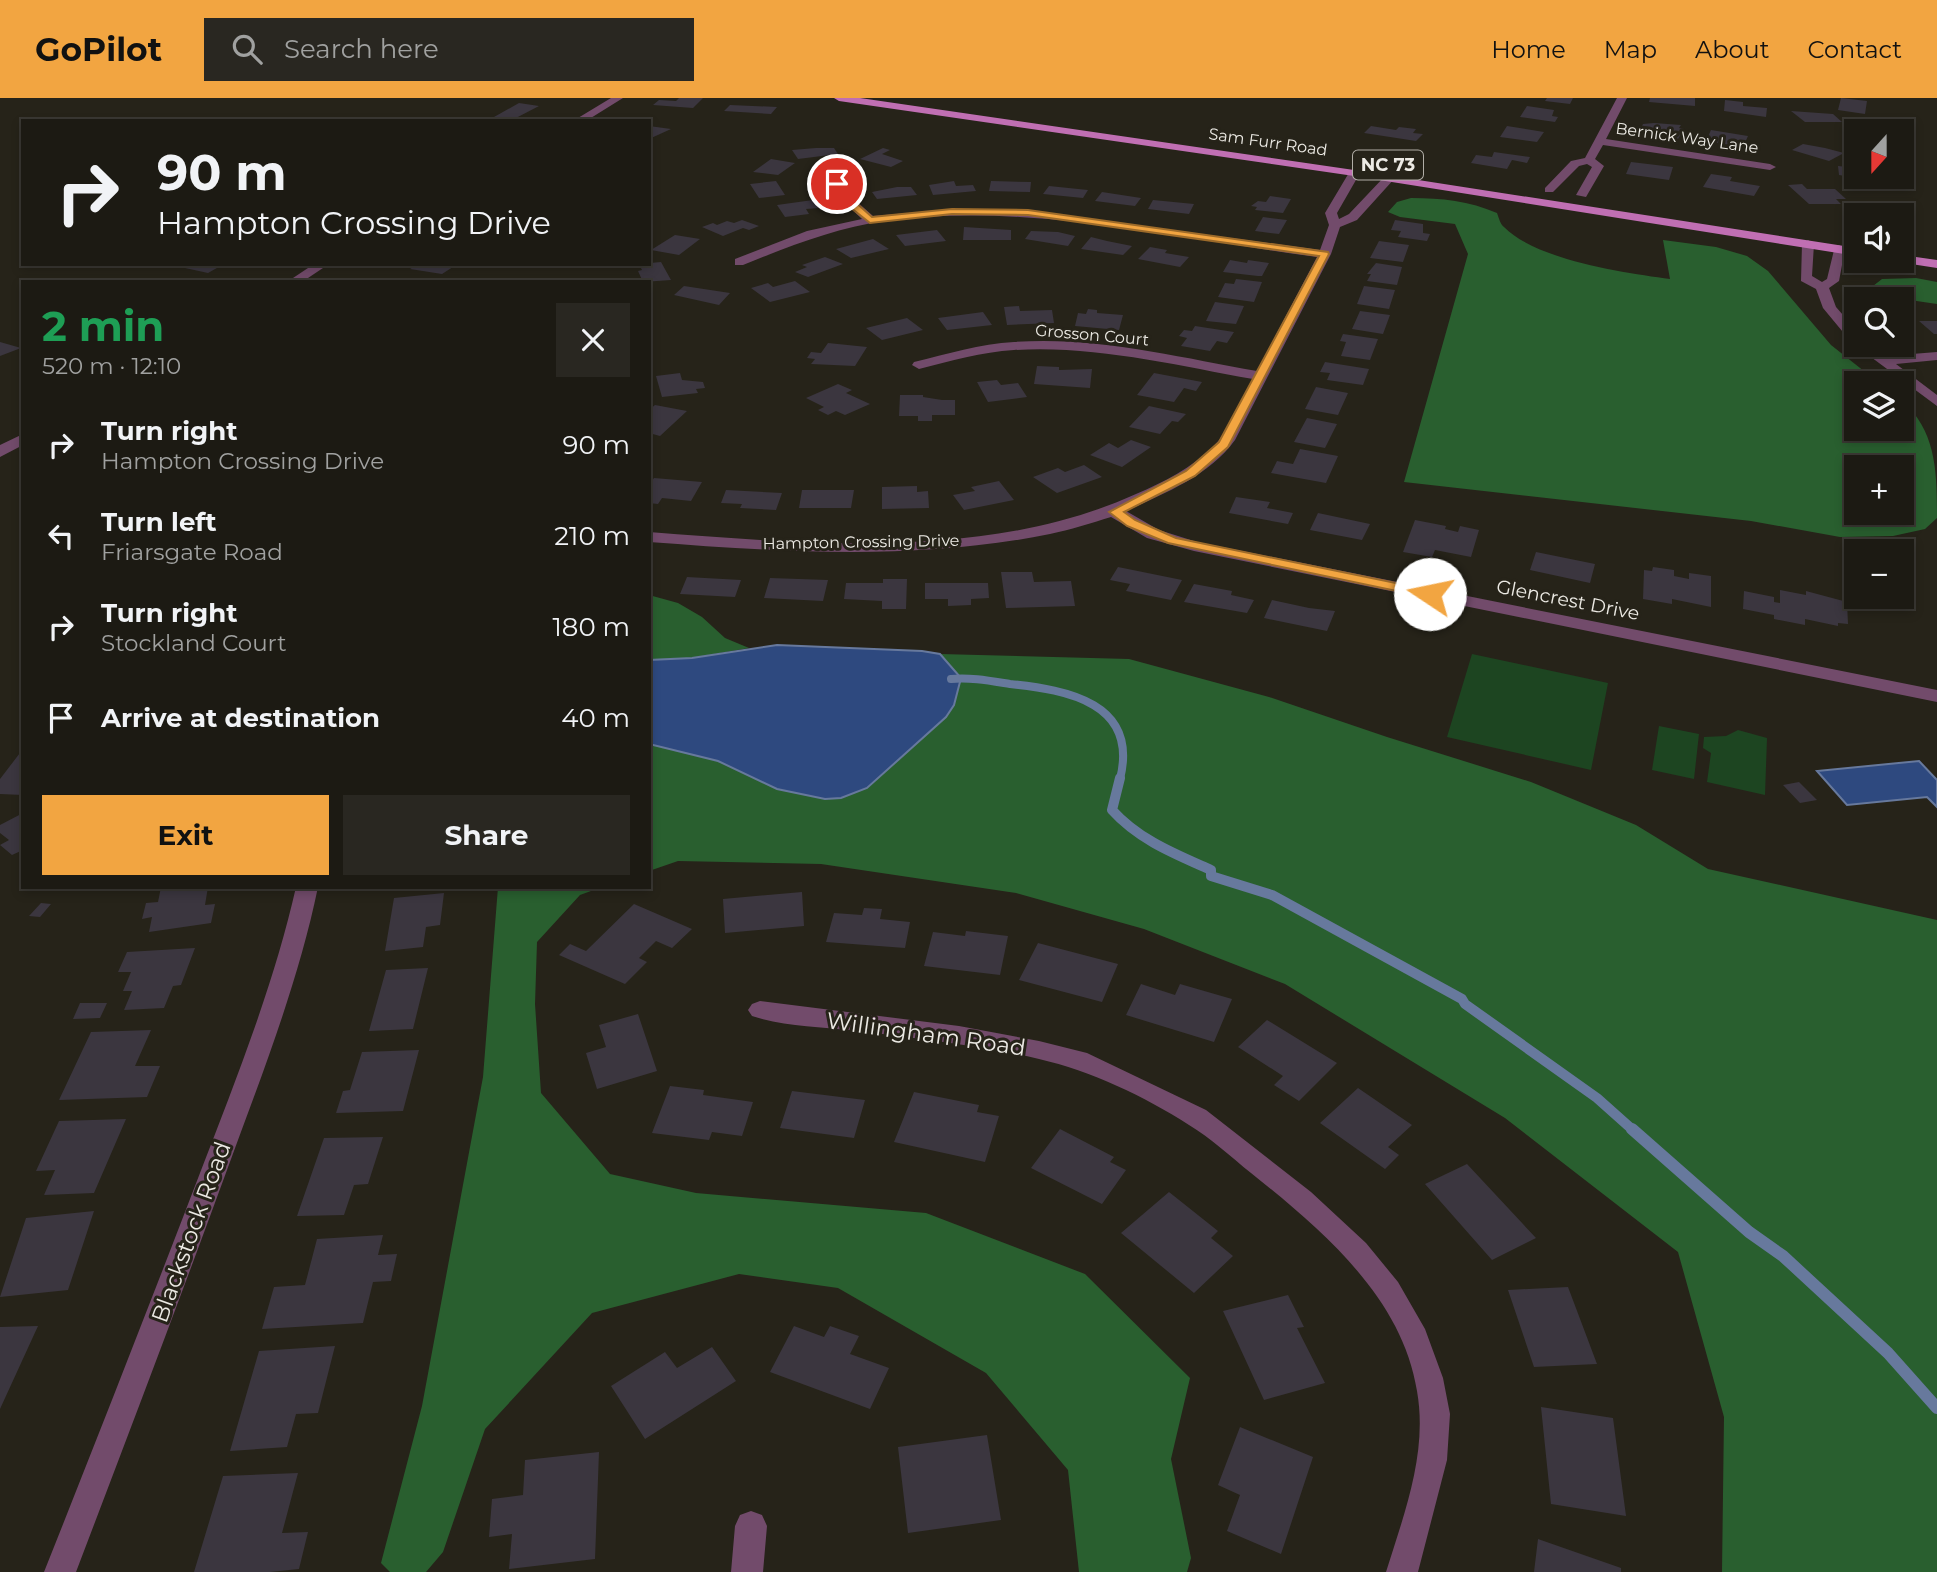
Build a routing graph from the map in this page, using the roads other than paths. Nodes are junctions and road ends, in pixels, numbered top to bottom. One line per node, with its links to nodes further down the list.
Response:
1 (618, 98): 5 (street)
2 (839, 98): 7 (main road, Sam Furr Road / NC 73)
3 (918, 98): 10 (main road, Sam Furr Road / NC 73)
4 (1622, 98): 6 (street)
5 (581, 119)
6 (1599, 141): 8 (street); 9 (street, Bernick Way Lane)
7 (1233, 155): 11 (main road, Sam Furr Road / NC 73); 15 (main road)
8 (1590, 160): 15 (street); 15 (street)
9 (1770, 167)
10 (1419, 170)
11 (1354, 173): 13 (main road, Sam Furr Road / NC 73); 18 (street, Hampton Crossing Drive)
12 (836, 178): 17 (street)
13 (1389, 178): 18 (street); 20 (main road, Sam Furr Road / NC 73)
14 (1536, 188): 15 (main road)
15 (1566, 193): 16 (main road)
16 (1595, 197)
17 (870, 220): 26 (street); 29 (street)
18 (1335, 225): 26 (street, Hampton Crossing Drive)
19 (1844, 243): 20 (main road)
20 (1808, 244): 21 (main road, Sam Furr Road / NC 73); 33 (street)
21 (1839, 249): 23 (main road, Sam Furr Road / NC 73); 33 (street)
22 (1914, 249): 24 (main road)
23 (1844, 250)
24 (1937, 250)
25 (1914, 251): 27 (main road)
26 (1325, 254): 39 (street, Hampton Crossing Drive)
27 (1937, 257)
28 (1914, 261): 30 (main road)
29 (738, 262)
30 (1937, 264)
31 (320, 266): 32 (street)
32 (296, 280)
33 (1822, 286): 34 (street)
34 (1844, 325)
35 (1937, 356): 37 (street)
36 (1879, 357): 37 (street)
37 (1884, 361): 40 (street)
38 (919, 365): 39 (street, Grosson Court)
39 (1262, 376): 43 (street, Hampton Crossing Drive)
40 (1937, 402)
41 (21, 439): 42 (street)
42 (0, 452)
43 (1115, 512): 44 (street, Hampton Crossing Drive); 45 (street, Glencrest Drive)
44 (651, 537)
45 (1937, 696)
46 (307, 889): 49 (street, Blackstock Road)
47 (760, 1010): 51 (street, Willingham Road)
48 (751, 1527): 50 (street)
49 (60, 1572)
50 (747, 1572)
51 (1402, 1572)

